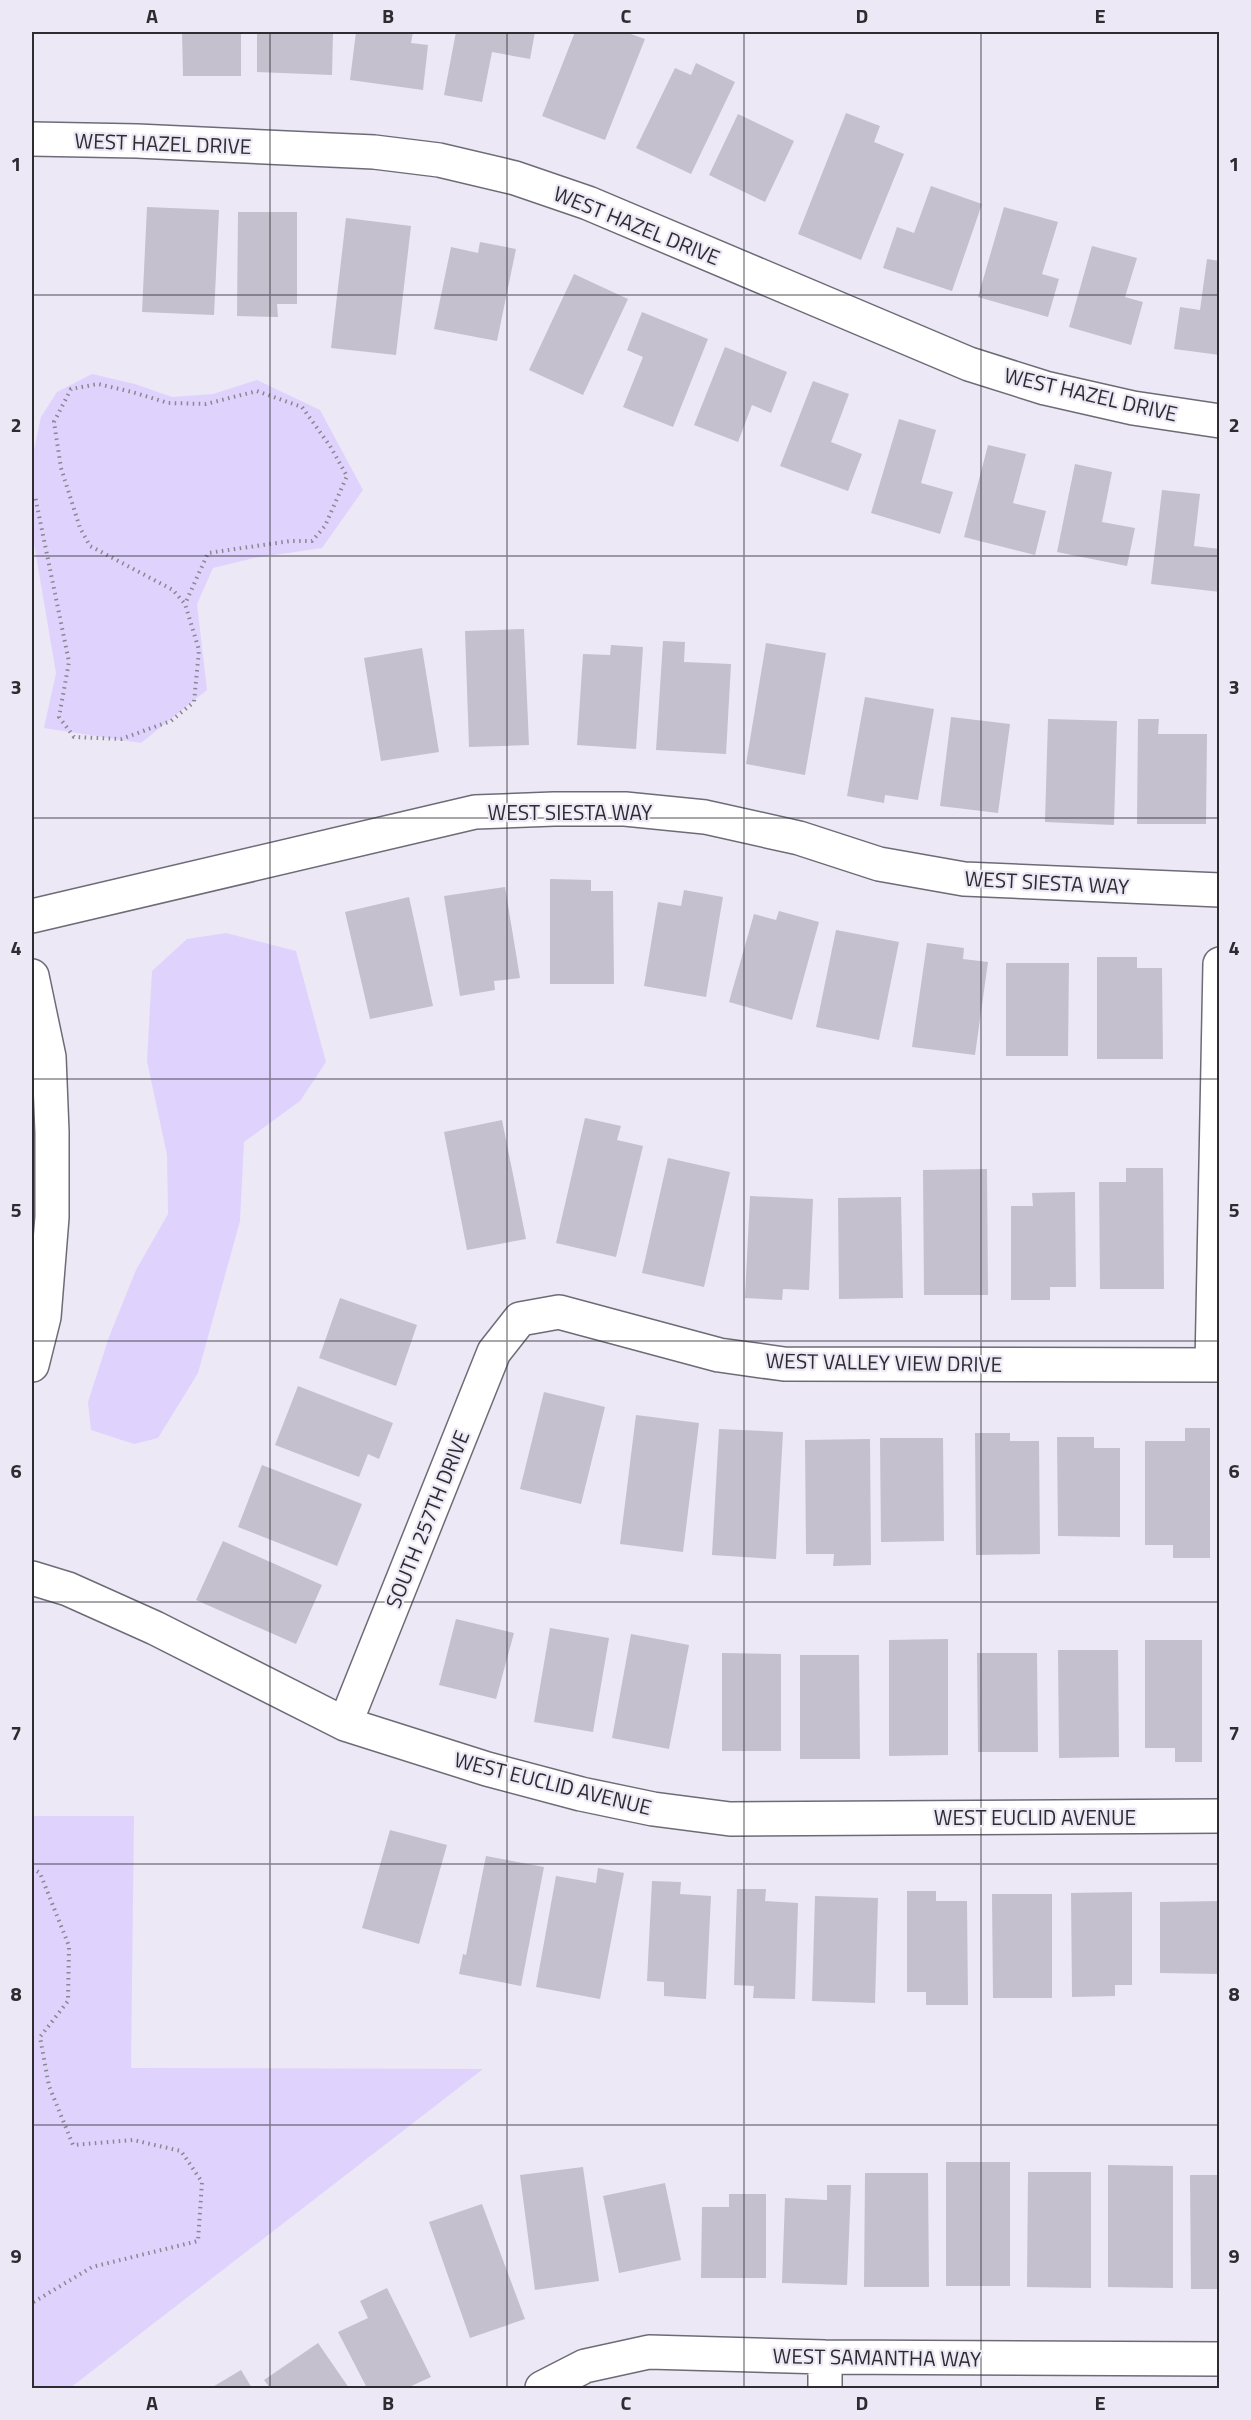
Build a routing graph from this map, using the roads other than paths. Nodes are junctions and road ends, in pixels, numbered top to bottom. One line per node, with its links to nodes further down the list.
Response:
1 (32, 139): 2 (street, WEST HAZEL DRIVE)
2 (1220, 421)
3 (1220, 891): 4 (street, WEST SIESTA WAY)
4 (32, 916)
5 (1220, 964): 9 (street)
6 (32, 976): 8 (street)
7 (520, 1319): 9 (street, WEST VALLEY VIEW DRIVE); 11 (street, SOUTH 257TH DRIVE)
8 (32, 1365)
9 (1216, 1365)
10 (32, 1578): 11 (street, WEST EUCLID AVENUE)
11 (345, 1725): 12 (street, WEST EUCLID AVENUE)
12 (1220, 1816)
13 (1220, 2359): 14 (street, WEST SAMANTHA WAY)
14 (825, 2373): 15 (street, WEST SAMANTHA WAY)
15 (542, 2388)

